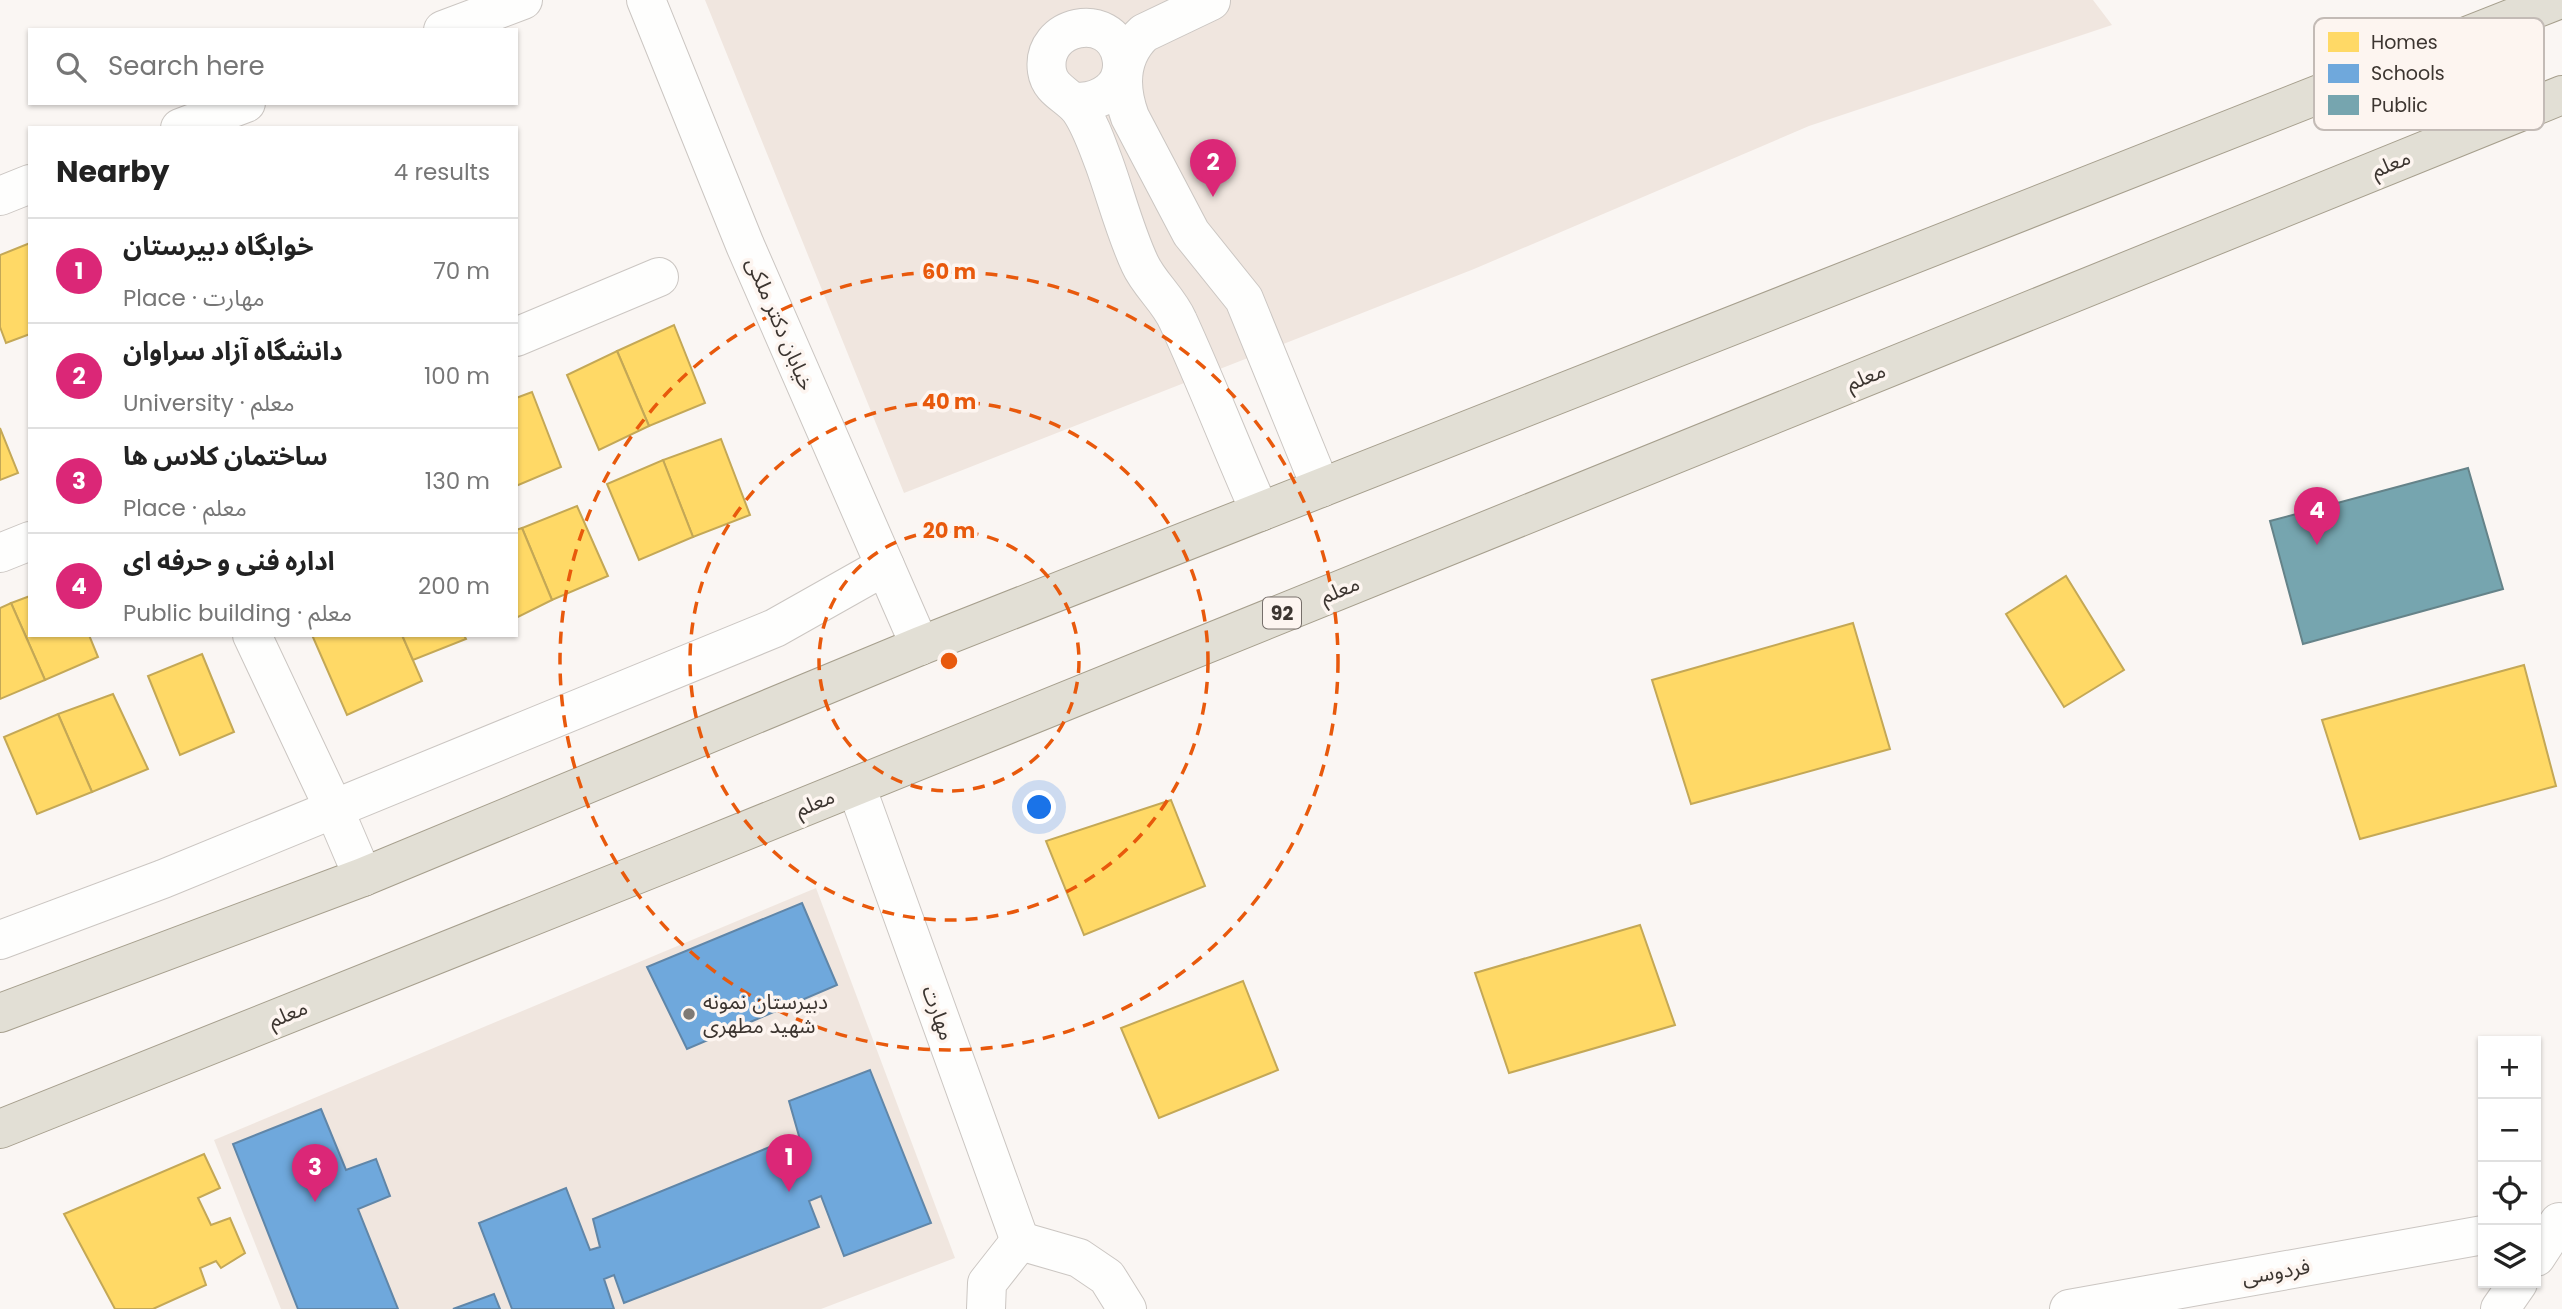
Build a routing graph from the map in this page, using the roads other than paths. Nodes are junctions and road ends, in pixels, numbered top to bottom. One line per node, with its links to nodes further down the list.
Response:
1 (523, 0): 6 (street)
2 (646, 0): 25 (street, خیابان دکتر ملکی)
3 (2558, 0): 5 (main road)
4 (1211, 1): 8 (street)
5 (2512, 18)
6 (448, 28)
7 (1102, 30): 8 (street); 9 (street); 12 (street)
8 (1144, 33): 9 (street)
9 (1122, 70): 12 (street); 21 (street)
10 (2562, 94): 13 (main road, معلم / 92)
11 (2314, 96): 21 (main road)
12 (1072, 101): 22 (street)
13 (2544, 101)
14 (241, 105): 15 (street)
15 (185, 126)
16 (2473, 130): 28 (main road, معلم / 92)
17 (28, 185): 18 (street)
18 (0, 196)
19 (659, 277): 20 (street)
20 (518, 336)
21 (1321, 488): 22 (main road)
22 (1260, 512): 27 (main road)
23 (28, 542): 24 (street)
24 (0, 553)
25 (885, 566): 27 (street, خیابان دکتر ملکی); 29 (street)
26 (253, 637): 29 (street)
27 (920, 646): 30 (main road)
28 (856, 786): 33 (main road, معلم / 92); 36 (street, مهارت)
29 (334, 809): 30 (street); 31 (street)
30 (363, 877): 32 (main road)
31 (0, 940)
32 (0, 1013)
33 (0, 1129)
34 (2552, 1223): 37 (street)
35 (2478, 1237): 39 (street, فردوسی)
36 (1020, 1241): 40 (street); 41 (street)
37 (2541, 1246)
38 (2515, 1288): 43 (street)
39 (2155, 1302): 42 (street, فردوسی)
40 (986, 1309)
41 (1127, 1309)
42 (2068, 1309)
43 (2500, 1309)

